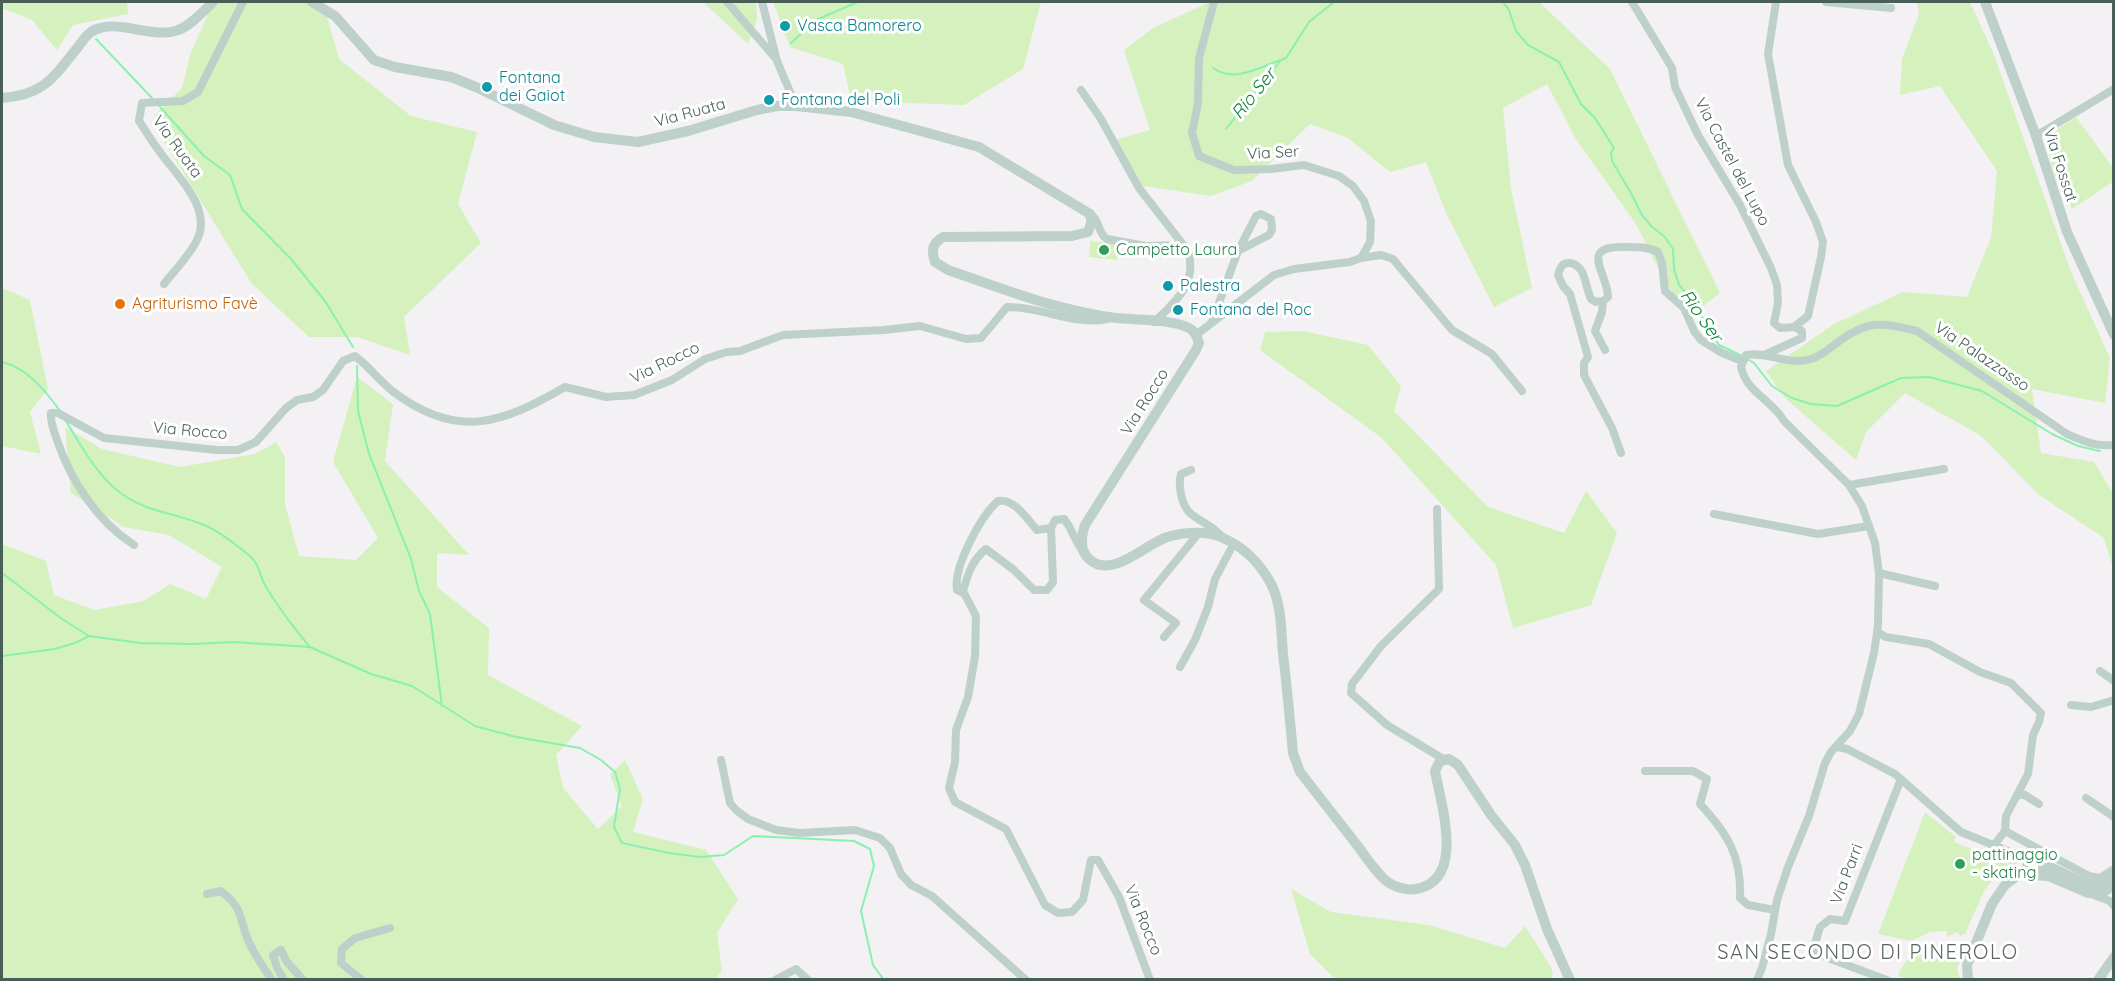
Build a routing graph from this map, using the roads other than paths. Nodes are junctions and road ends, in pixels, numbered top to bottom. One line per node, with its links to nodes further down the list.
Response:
1 (213, 2): 15 (street)
2 (243, 2): 22 (street, Via Ruata)
3 (312, 2): 16 (street, Via Ruata)
4 (727, 2): 12 (street)
5 (762, 2): 12 (street)
6 (1214, 2): 21 (street, Via Ser)
7 (1632, 2): 27 (street, Via Castel del Lupo)
8 (1776, 2): 27 (street)
9 (1826, 2): 11 (street)
10 (1985, 2): 17 (street, Via Fossat)
11 (1891, 8)
12 (777, 61): 16 (street)
13 (2114, 89): 17 (street)
14 (1081, 90): 19 (street)
15 (2, 98)
16 (796, 106): 18 (street, Via Ruata)
17 (2036, 136): 29 (street, Via Fossat)
18 (1090, 213): 19 (street); 24 (street, Via Rocco)
19 (1188, 250): 25 (street)
20 (1238, 251): 20 (street); 26 (street)
21 (1361, 258): 26 (street); 33 (street)
22 (164, 284)
23 (1603, 301): 30 (street); 32 (street); 35 (street)
24 (1113, 317): 25 (street, Via Rocco); 45 (street, Via Rocco)
25 (1154, 322): 28 (street, Via Rocco)
26 (1212, 323): 28 (street)
27 (1794, 327): 31 (street)
28 (1196, 335): 47 (street, Via Rocco)
29 (2114, 335)
30 (1605, 350)
31 (1763, 356): 32 (street); 34 (street, Via Palazzasso)
32 (1744, 359): 38 (street)
33 (1522, 391)
34 (2114, 445)
35 (1621, 453)
36 (1944, 469): 38 (street)
37 (1191, 470): 44 (street)
38 (1849, 485): 41 (street)
39 (1437, 509): 60 (street)
40 (1714, 514): 41 (street)
41 (1869, 526): 48 (street)
42 (1051, 528): 47 (street, Via Rocco); 50 (street, Via Rocco); 50 (street)
43 (1198, 534): 44 (street); 47 (street); 52 (street)
44 (1223, 538): 46 (street)
45 (134, 545)
46 (1233, 545): 53 (street); 60 (street)
47 (1087, 557)
48 (1879, 573): 49 (street); 51 (street)
49 (1935, 586)
50 (963, 593): 86 (street, Via Rocco)
51 (1877, 632): 58 (street); 63 (street)
52 (1164, 637)
53 (1180, 667)
54 (2100, 671): 55 (street)
55 (2114, 681)
56 (2114, 700): 57 (street)
57 (2071, 705)
58 (1837, 747): 62 (street); 76 (street)
59 (721, 760): 85 (street)
60 (1444, 760): 87 (street)
61 (1645, 771): 76 (street)
62 (1901, 779): 68 (street); 89 (street, Via Parri)
63 (2017, 796): 65 (street); 67 (street)
64 (2086, 798): 66 (street)
65 (2039, 804)
66 (2114, 817)
67 (2005, 831): 68 (street); 70 (street)
68 (1995, 845): 69 (street)
69 (2030, 869): 71 (street); 73 (street); 90 (street)
70 (2114, 869)
71 (2114, 877)
72 (2114, 885): 73 (street)
73 (2088, 893): 75 (street)
74 (207, 894): 79 (street)
75 (2114, 906)
76 (1775, 910): 88 (street)
77 (390, 928): 82 (street)
78 (2114, 957): 91 (street)
79 (272, 980)
80 (284, 980): 81 (street)
81 (303, 980)
82 (362, 980)
83 (775, 980): 84 (street)
84 (808, 980)
85 (1026, 980)
86 (1150, 980)
87 (1570, 980)
88 (1757, 980)
89 (1887, 980)
90 (1968, 980)
91 (2098, 980)

